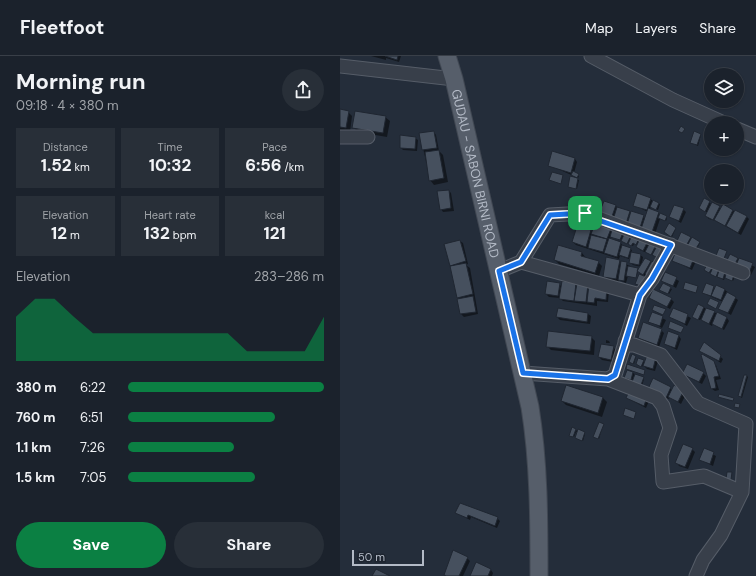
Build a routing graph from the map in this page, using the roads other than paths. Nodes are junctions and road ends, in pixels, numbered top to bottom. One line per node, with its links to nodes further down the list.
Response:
1 (447, 56): 4 (main road, GUDAU - SABON BIRNI ROAD)
2 (591, 56): 5 (street)
3 (340, 66): 4 (street)
4 (454, 79): 12 (main road, GUDAU - SABON BIRNI ROAD)
5 (708, 116)
6 (744, 132): 9 (street)
7 (340, 137): 8 (street)
8 (368, 137)
9 (756, 137)
10 (671, 245): 11 (street); 13 (street); 14 (street)
11 (521, 262): 12 (street); 14 (street)
12 (499, 271): 16 (main road, GUDAU - SABON BIRNI ROAD)
13 (742, 273)
14 (640, 295): 15 (street)
15 (625, 341): 17 (street); 18 (street)
16 (523, 373): 17 (street); 19 (main road, GUDAU - SABON BIRNI ROAD)
17 (608, 379): 18 (street)
18 (742, 492): 20 (street)
19 (539, 576)
20 (696, 576)

